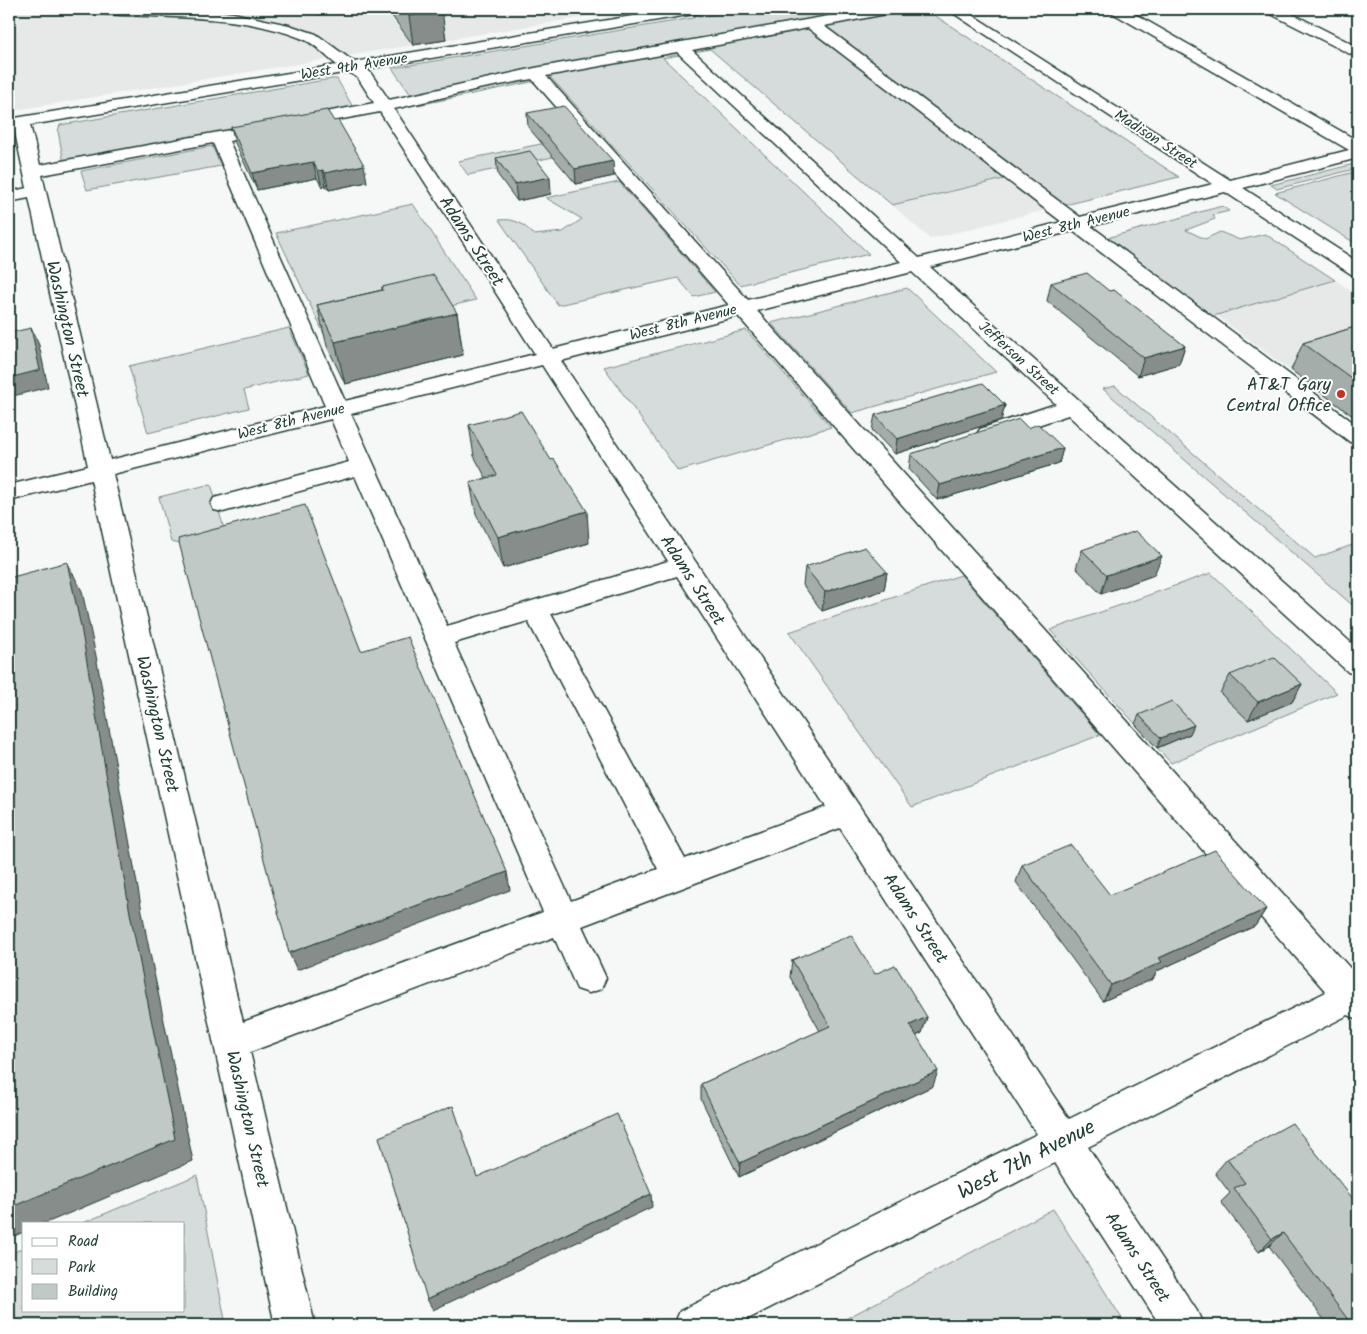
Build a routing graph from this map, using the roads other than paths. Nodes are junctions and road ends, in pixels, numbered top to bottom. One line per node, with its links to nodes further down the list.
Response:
1 (90, 9): 11 (street, Adams Street)
2 (700, 9): 10 (street, West 9th Avenue)
3 (891, 9): 9 (street)
4 (954, 9): 24 (street, Madison Street)
5 (1116, 9): 21 (street)
6 (1272, 9): 13 (street)
7 (585, 13): 10 (street)
8 (276, 14): 11 (street)
9 (812, 24): 12 (street); 26 (street)
10 (598, 26): 14 (street, West 9th Avenue)
11 (284, 28): 14 (street, Adams Street)
12 (681, 48): 15 (street); 27 (street, Jefferson Street)
13 (1358, 53)
14 (350, 66): 16 (street, Adams Street); 17 (street, West 9th Avenue)
15 (535, 73): 16 (street); 29 (street)
16 (385, 106): 18 (street); 30 (street, Adams Street)
17 (15, 123): 23 (street, Washington Street)
18 (275, 127)
19 (256, 130): 20 (street)
20 (219, 138): 23 (street); 32 (street)
21 (1358, 148)
22 (1358, 153): 24 (street, West 8th Avenue)
23 (28, 182): 25 (street); 36 (street, Washington Street)
24 (1228, 186): 26 (street, West 8th Avenue); 28 (street, Madison Street)
25 (9, 197)
26 (1077, 224): 27 (street, West 8th Avenue); 33 (street)
27 (916, 265): 29 (street, West 8th Avenue); 31 (street, Jefferson Street)
28 (1358, 270)
29 (743, 308): 30 (street, West 8th Avenue); 47 (street)
30 (547, 356): 32 (street, West 8th Avenue); 39 (street, Adams Street)
31 (1072, 406): 34 (street); 42 (street, Jefferson Street)
32 (338, 410): 35 (street); 36 (street, West 8th Avenue)
33 (1358, 437)
34 (965, 441)
35 (362, 466): 38 (street); 41 (street)
36 (100, 470): 37 (street, West 8th Avenue); 48 (street, Washington Street)
37 (9, 493)
38 (223, 504)
39 (684, 565): 40 (street); 43 (street, Adams Street)
40 (535, 609): 41 (street); 44 (street)
41 (439, 638): 45 (street)
42 (1358, 665)
43 (846, 813): 44 (street); 49 (street, Adams Street)
44 (678, 876): 45 (street)
45 (563, 919): 46 (street); 48 (street)
46 (589, 978)
47 (1356, 997): 49 (street, West 7th Avenue)
48 (231, 1043): 50 (street, Washington Street)
49 (1062, 1142): 51 (street, West 7th Avenue); 52 (street, Adams Street)
50 (294, 1325)
51 (694, 1325)
52 (1183, 1325)

